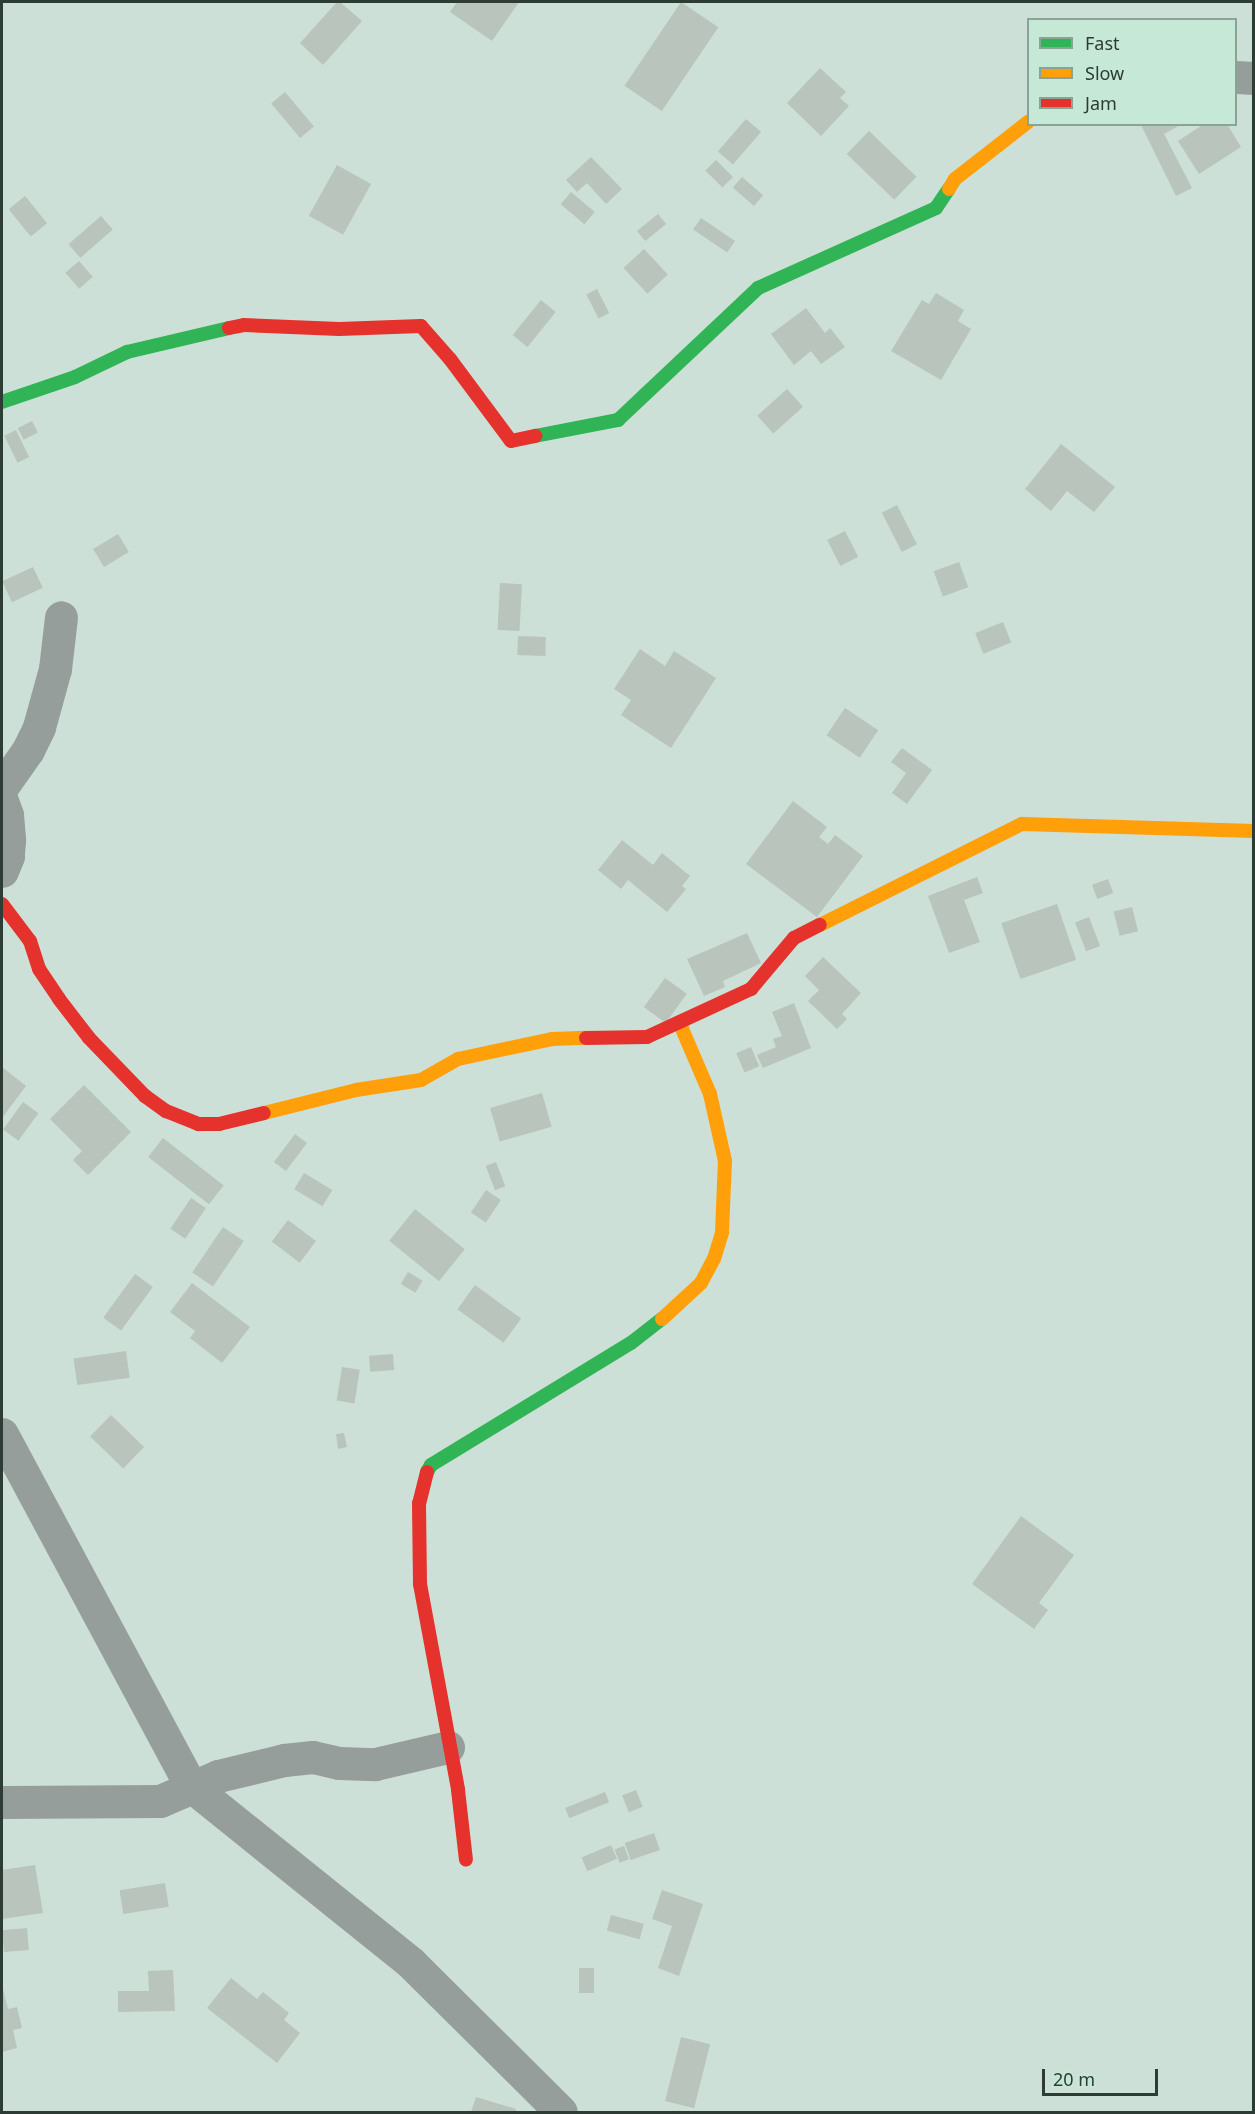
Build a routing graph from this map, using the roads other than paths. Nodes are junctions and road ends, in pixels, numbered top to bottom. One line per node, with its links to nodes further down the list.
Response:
1 (1237, 77): 2 (street)
2 (1254, 78)
3 (1027, 124): 4 (street)
4 (2, 402)
5 (62, 617): 6 (street)
6 (2, 787)
7 (2, 801): 9 (street)
8 (1254, 831): 11 (street)
9 (2, 871)
10 (2, 904): 11 (street)
11 (680, 1024): 13 (street)
12 (2, 1434): 14 (street)
13 (448, 1748): 14 (street); 16 (street)
14 (191, 1785): 15 (street); 17 (street)
15 (2, 1802)
16 (466, 1860)
17 (561, 2112)

